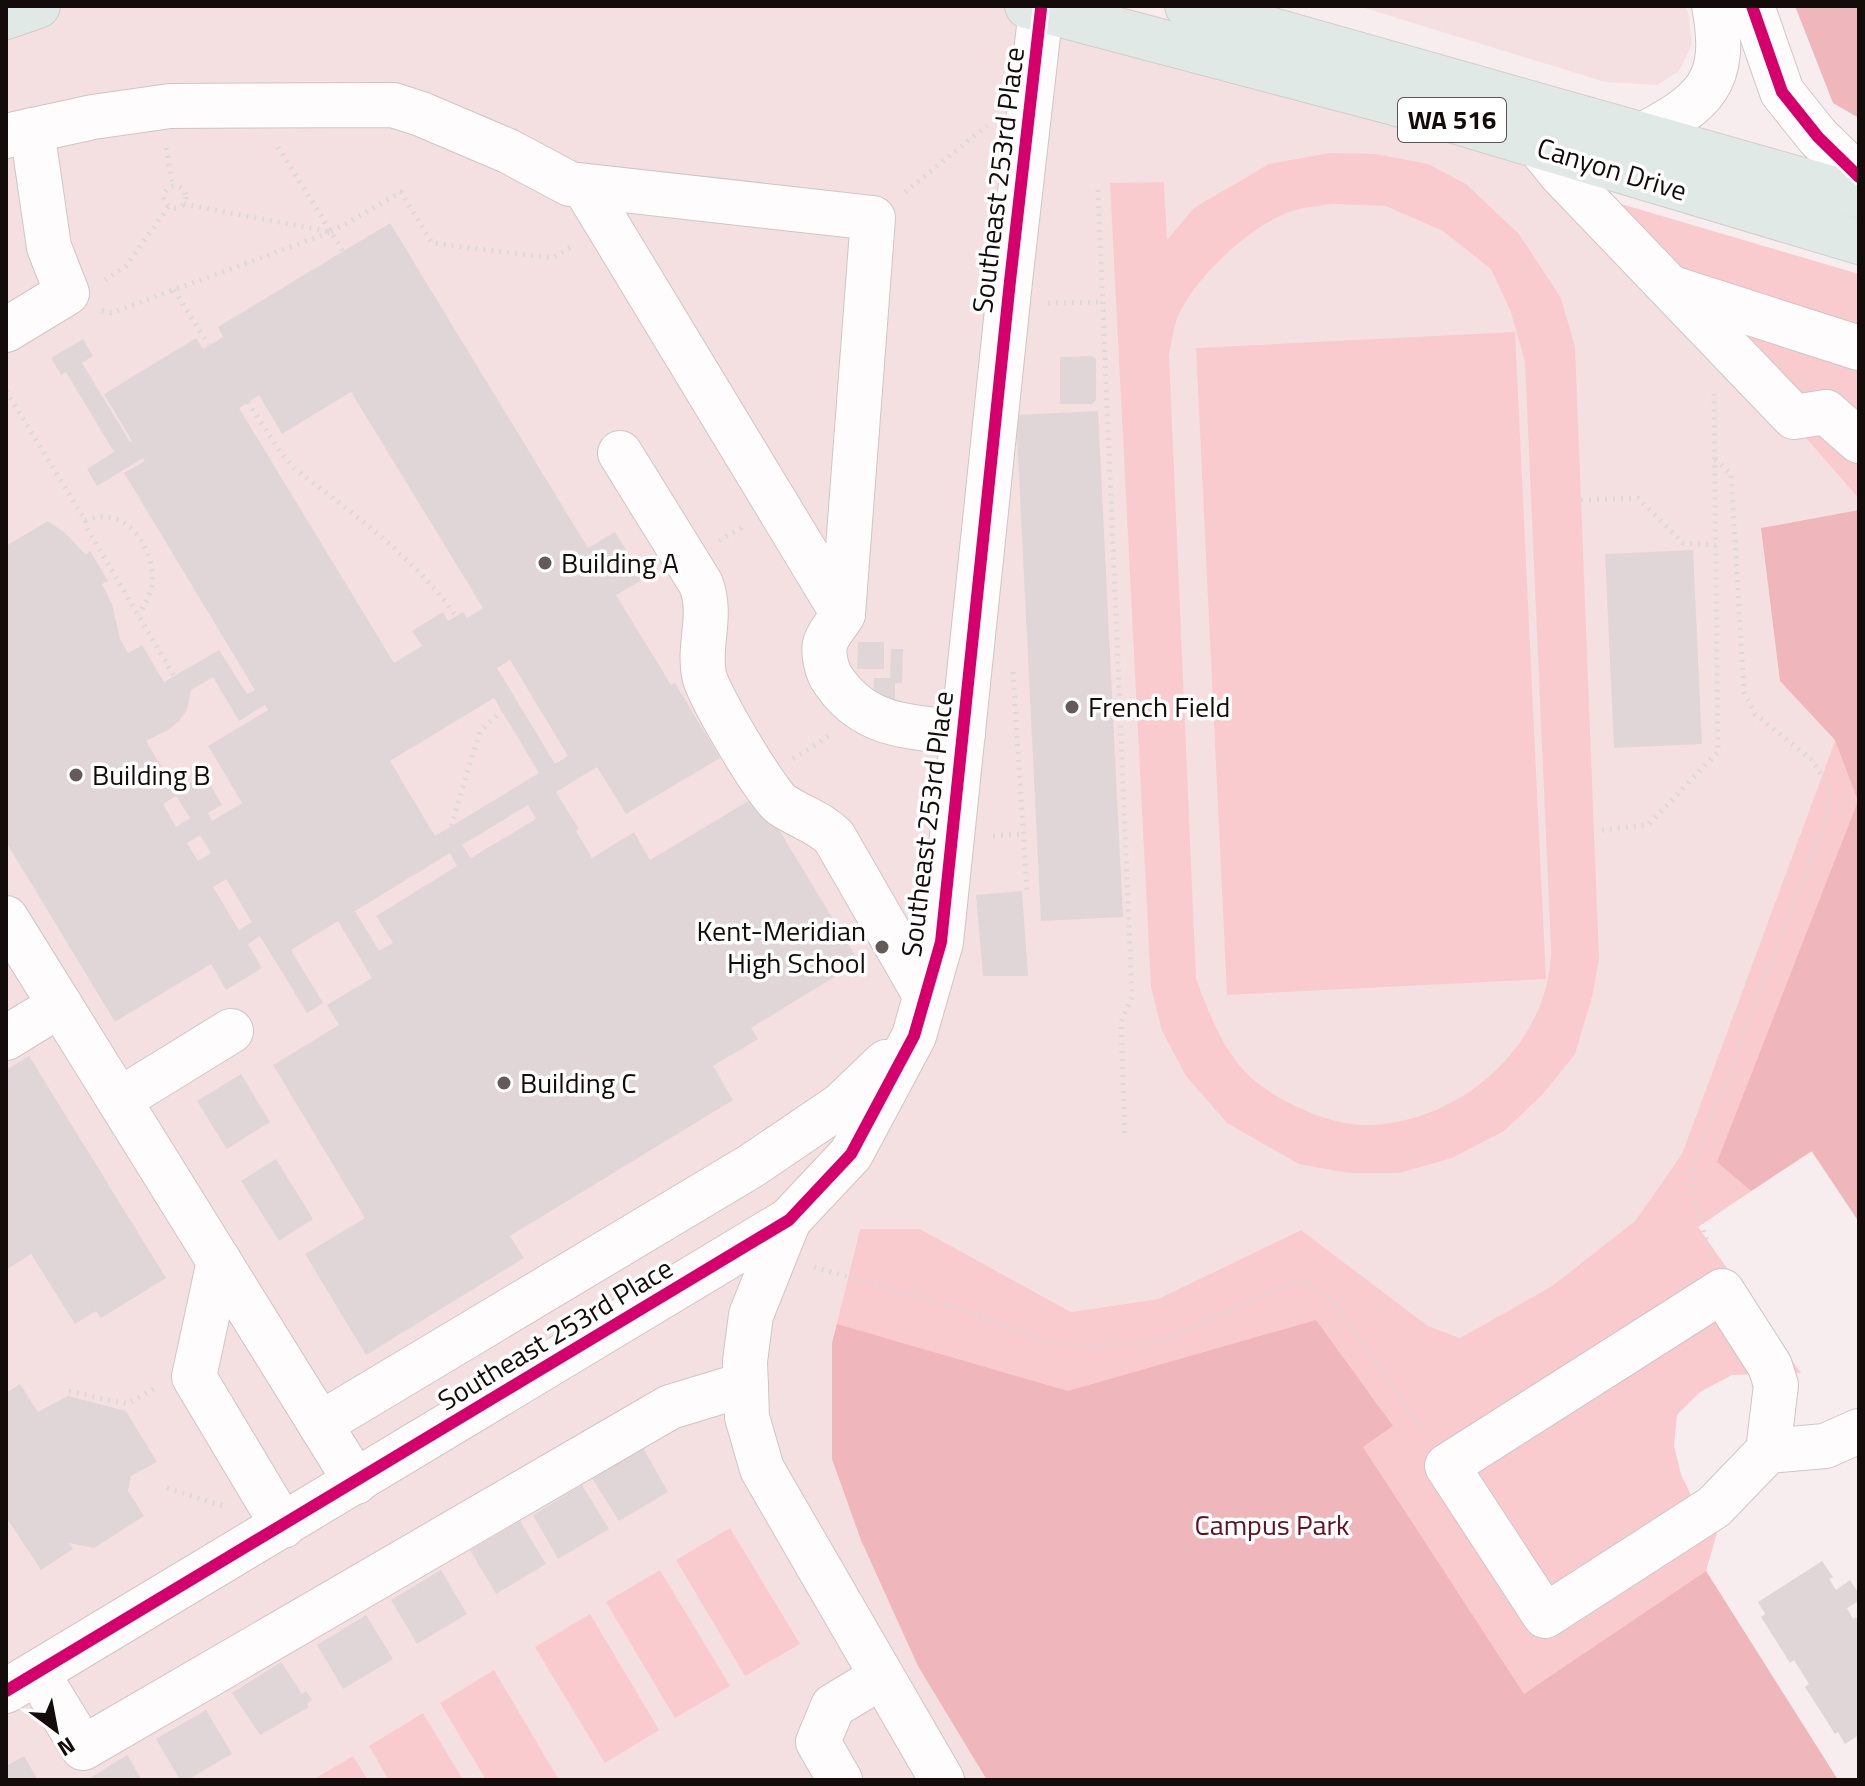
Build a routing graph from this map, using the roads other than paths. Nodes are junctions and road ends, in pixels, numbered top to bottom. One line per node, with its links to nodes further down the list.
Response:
1 (38, 6): 6 (main road)
2 (1187, 6): 8 (main road, Canyon Drive / WA 516)
3 (1714, 6): 8 (street)
4 (1752, 6): 10 (street)
5 (1034, 8): 9 (main road, Canyon Drive / WA 516); 20 (street, Southeast 253rd Place)
6 (6, 17)
7 (19, 133): 11 (street); 15 (street)
8 (1641, 136): 12 (main road, Canyon Drive / WA 516)
9 (1540, 148): 13 (main road, Canyon Drive / WA 516); 14 (street)
10 (1859, 177)
11 (584, 186): 19 (street); 19 (street)
12 (1859, 196)
13 (1859, 242)
14 (1670, 287): 16 (street); 17 (street)
15 (6, 330)
16 (1859, 348)
17 (1859, 441)
18 (620, 453): 23 (street)
19 (843, 614): 20 (street)
20 (963, 734): 23 (street, Southeast 253rd Place)
21 (6, 918): 22 (street)
22 (60, 1005): 25 (street); 26 (street)
23 (920, 1016): 27 (street, Southeast 253rd Place); 30 (street)
24 (231, 1031): 26 (street)
25 (6, 1038)
26 (119, 1100): 28 (street)
27 (782, 1238): 29 (street); 33 (street, Southeast 253rd Place)
28 (219, 1261): 30 (street); 34 (street)
29 (746, 1384): 35 (street); 36 (street)
30 (320, 1424): 33 (street)
31 (1859, 1431): 32 (street)
32 (1768, 1451): 32 (street)
33 (356, 1482): 34 (street, Southeast 253rd Place)
34 (283, 1526): 36 (street, Southeast 253rd Place)
35 (881, 1677): 37 (street); 38 (street)
36 (21, 1682)
37 (840, 1780)
38 (942, 1780)

